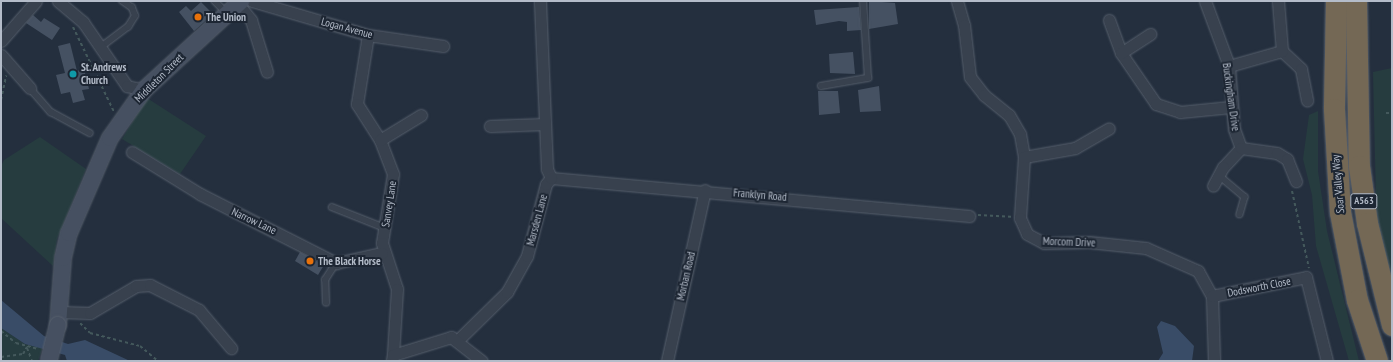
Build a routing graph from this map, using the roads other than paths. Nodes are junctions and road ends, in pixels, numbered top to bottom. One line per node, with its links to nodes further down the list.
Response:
1 (36, 1): 16 (street)
2 (122, 1): 18 (lane)
3 (215, 1): 12 (lane)
4 (540, 1): 30 (street)
5 (862, 1): 24 (lane)
6 (957, 1): 37 (street)
7 (1205, 1): 22 (street, Buckingham Drive)
8 (1278, 1): 19 (street)
9 (1336, 1): 61 (highway, Soar Valley Way / A563)
10 (1356, 1): 52 (highway, Soar Valley Way / A563)
11 (63, 3): 18 (street)
12 (240, 5): 15 (street, Logan Avenue); 23 (street); 26 (street, Middleton Street)
13 (1109, 20): 20 (street)
14 (1150, 34): 20 (street)
15 (368, 35): 17 (street, Logan Avenue); 34 (street, Sanvey Lane)
16 (1, 41)
17 (443, 46)
18 (101, 47): 26 (street)
19 (1282, 51): 22 (street); 27 (street)
20 (1122, 53): 28 (street)
21 (1, 55): 25 (street)
22 (1228, 66): 28 (street, Buckingham Drive)
23 (268, 72)
24 (821, 86)
25 (30, 88): 33 (lane)
26 (144, 90): 51 (street, Middleton Street)
27 (1307, 100)
28 (1231, 107): 35 (street, Buckingham Drive)
29 (421, 115): 34 (street)
30 (545, 124): 31 (street); 39 (street)
31 (490, 126)
32 (1109, 128): 37 (street)
33 (90, 133)
34 (380, 140): 46 (street, Sanvey Lane)
35 (1241, 148): 38 (street); 40 (street)
36 (132, 152): 48 (street, Narrow Lane)
37 (1024, 157): 49 (street, Morcom Drive)
38 (1221, 177): 41 (street); 44 (lane)
39 (551, 178): 42 (street, Franklyn Road); 53 (street, Marsden Lane)
40 (1296, 181)
41 (1213, 186)
42 (705, 190): 45 (street, Franklyn Road); 58 (street, Morban Road)
43 (332, 207): 46 (lane)
44 (1240, 214)
45 (969, 216)
46 (385, 228): 47 (street, Sanvey Lane)
47 (382, 253): 48 (street); 56 (street, Sanvey Lane)
48 (336, 263): 50 (lane)
49 (1212, 296): 59 (street, Morcom Drive); 60 (street, Dodsworth Close)
50 (326, 303)
51 (59, 319): 54 (street); 55 (street, Middleton Street, bridge)
52 (1392, 325)
53 (457, 342): 56 (street); 57 (street)
54 (231, 348)
55 (47, 356)
56 (392, 358)
57 (482, 361)
58 (667, 361)
59 (1214, 361)
60 (1327, 361)
61 (1377, 361)

